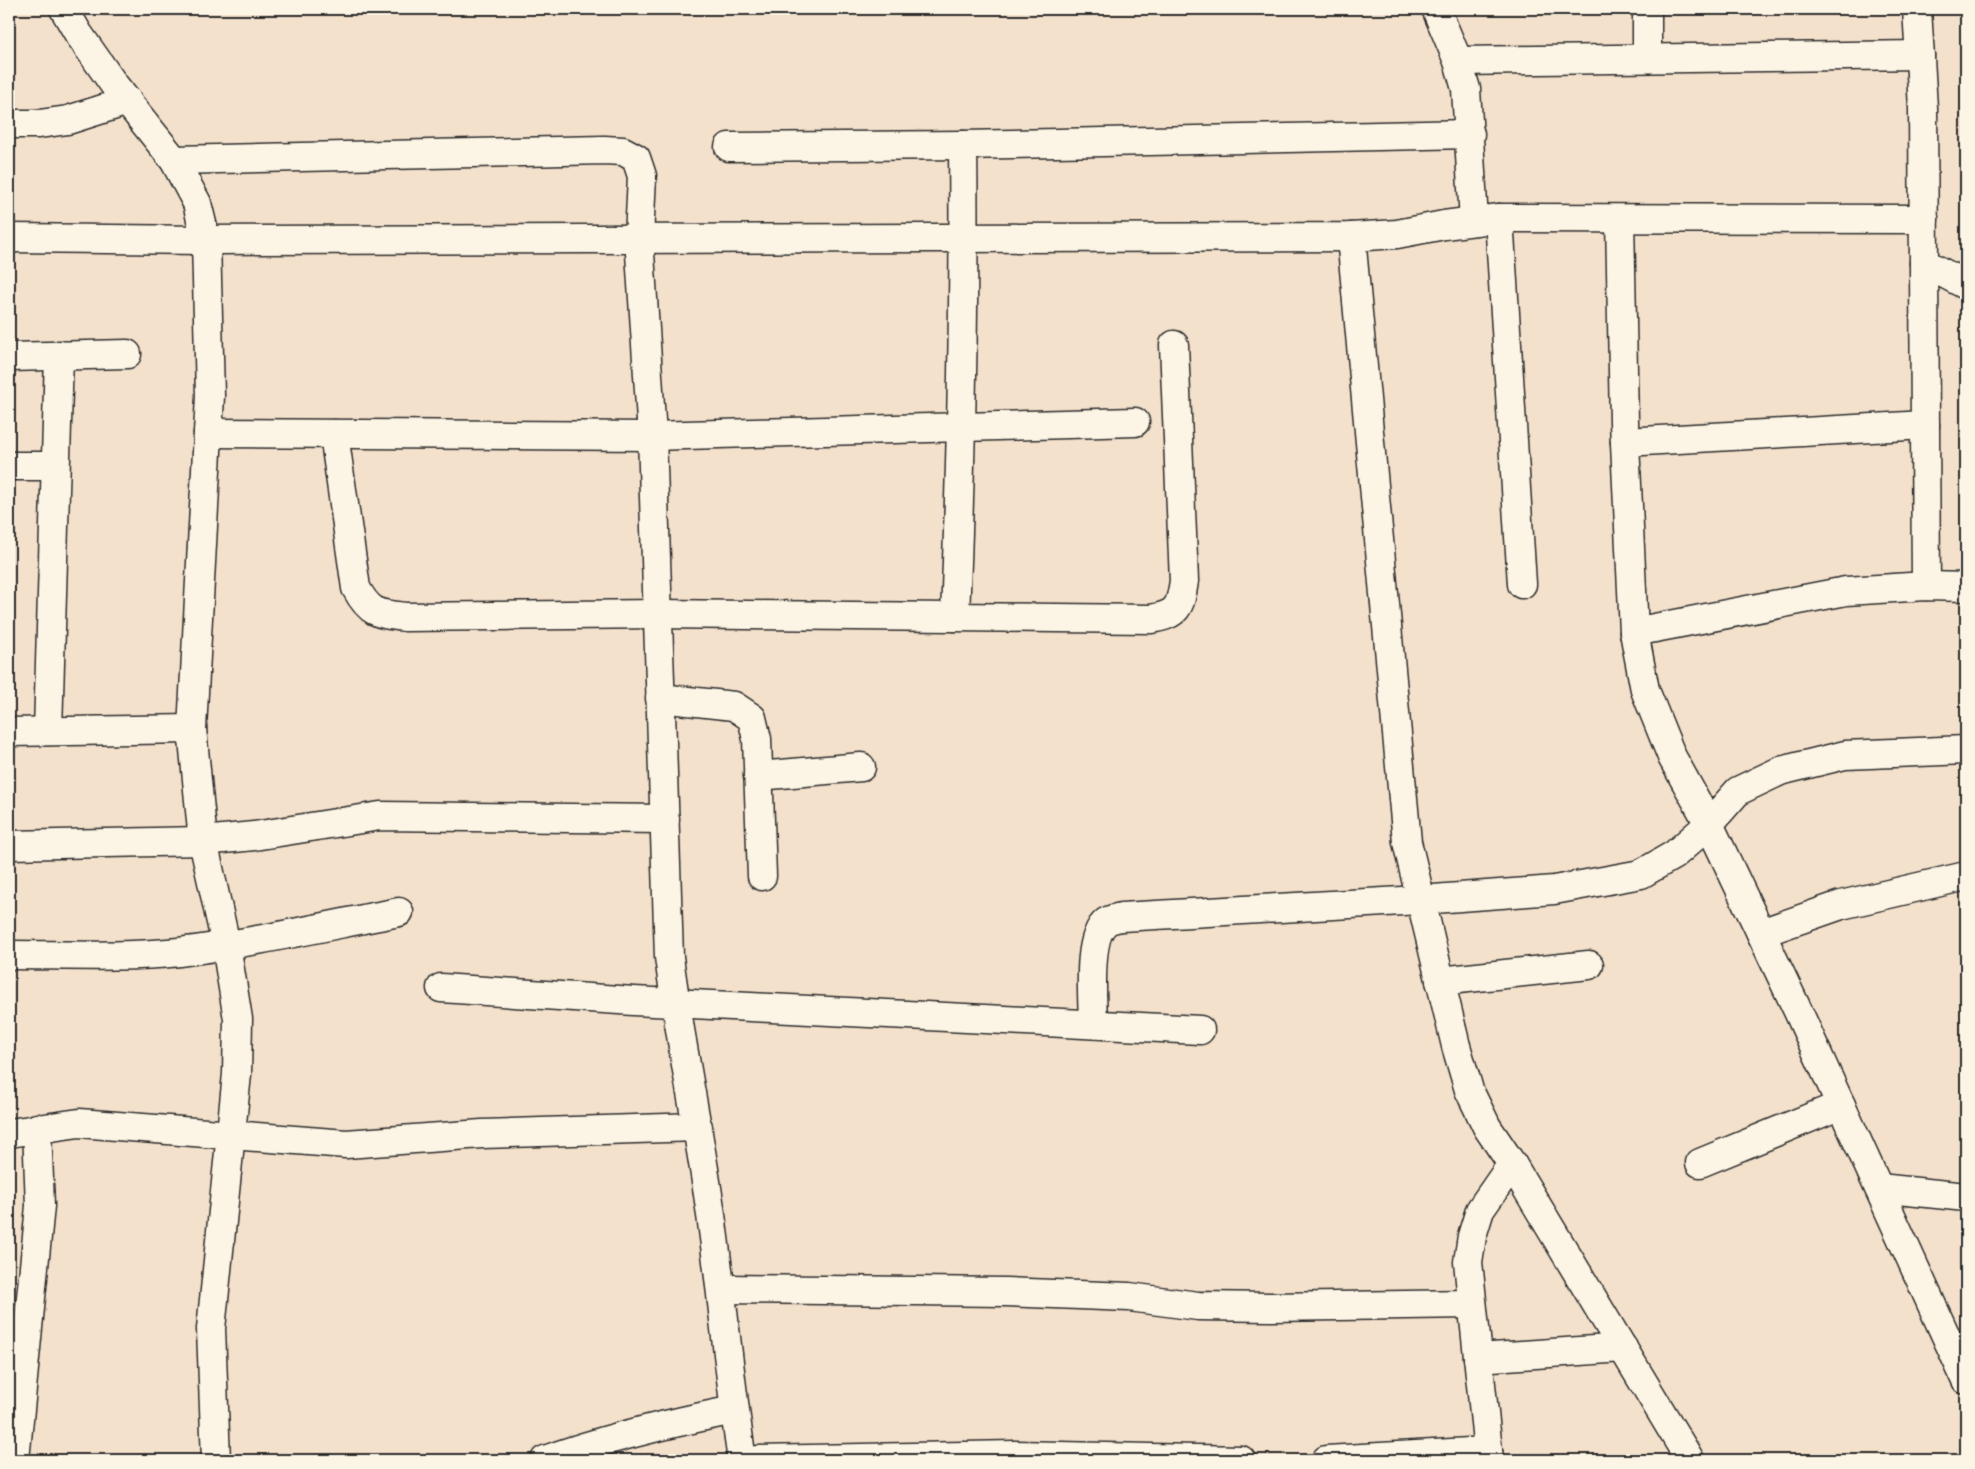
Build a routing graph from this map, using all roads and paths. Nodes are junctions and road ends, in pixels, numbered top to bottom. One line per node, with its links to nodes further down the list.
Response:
1 (64, 9): 8 (street)
2 (1436, 9): 7 (street)
3 (1647, 9): 6 (street)
4 (1917, 9): 5 (street)
5 (1920, 55): 6 (street); 15 (street)
6 (1647, 58): 7 (street)
7 (1458, 61): 10 (street)
8 (128, 101): 9 (street); 13 (street)
9 (9, 124)
10 (1470, 134): 11 (street); 16 (street)
11 (963, 145): 12 (street); 20 (street)
12 (729, 147)
13 (174, 160): 19 (street); 21 (street)
14 (1620, 219): 15 (street); 16 (street); 34 (street)
15 (1924, 219): 22 (street)
16 (1486, 220): 17 (street); 37 (street)
17 (1350, 237): 20 (street); 56 (street)
18 (9, 238): 21 (street)
19 (639, 238): 20 (street); 21 (street); 33 (street)
20 (964, 238): 30 (street)
21 (206, 240): 31 (street)
22 (1924, 263): 23 (street); 29 (street)
23 (1966, 285)
24 (1174, 345): 41 (street)
25 (127, 354): 26 (street)
26 (59, 355): 27 (street); 36 (street)
27 (9, 356)
28 (1135, 422): 30 (street)
29 (1925, 425): 34 (street); 38 (street)
30 (962, 427): 33 (street); 41 (street)
31 (208, 433): 32 (street); 44 (street)
32 (334, 434): 33 (street); 40 (street)
33 (652, 436): 40 (street)
34 (1625, 442): 42 (street)
35 (9, 466): 36 (street)
36 (55, 466): 45 (street)
37 (1522, 584)
38 (1926, 586): 39 (street); 42 (street)
39 (1966, 587)
40 (657, 614): 41 (street); 43 (street)
41 (956, 617)
42 (1634, 632): 51 (street)
43 (660, 698): 49 (street); 50 (street)
44 (192, 729): 45 (street); 52 (street)
45 (48, 731): 46 (street)
46 (9, 732)
47 (1966, 750): 51 (street)
48 (862, 767): 49 (street)
49 (758, 776): 54 (street)
50 (664, 819): 52 (street); 64 (street)
51 (1709, 824): 56 (street); 58 (street)
52 (202, 841): 53 (street); 59 (street)
53 (9, 845)
54 (762, 876)
55 (1966, 876): 58 (street)
56 (1420, 900): 62 (street); 65 (street)
57 (400, 912): 59 (street)
58 (1761, 934): 67 (street)
59 (226, 945): 60 (street); 71 (street)
60 (9, 955)
61 (1589, 965): 62 (street)
62 (1440, 981): 73 (street)
63 (441, 988): 64 (street)
64 (675, 1003): 65 (street); 68 (street)
65 (1093, 1024): 66 (street)
66 (1200, 1030)
67 (1841, 1105): 72 (street); 74 (street)
68 (698, 1127): 71 (street); 76 (street)
69 (37, 1128): 70 (street); 71 (street); 84 (street)
70 (9, 1133)
71 (230, 1136): 85 (street)
72 (1700, 1163)
73 (1512, 1164): 77 (street); 78 (street)
74 (1879, 1188): 75 (street); 80 (street)
75 (1966, 1196)
76 (722, 1289): 77 (street); 81 (street)
77 (1472, 1304): 79 (street)
78 (1623, 1348): 79 (street); 91 (street)
79 (1478, 1358): 83 (street)
80 (1966, 1380)
81 (734, 1410): 82 (street); 87 (street)
82 (616, 1450): 86 (street)
83 (1488, 1456): 90 (street)
84 (15, 1460)
85 (216, 1460)
86 (545, 1460)
87 (742, 1460)
88 (758, 1460): 89 (street)
89 (1241, 1460)
90 (1326, 1460)
91 (1690, 1460)

